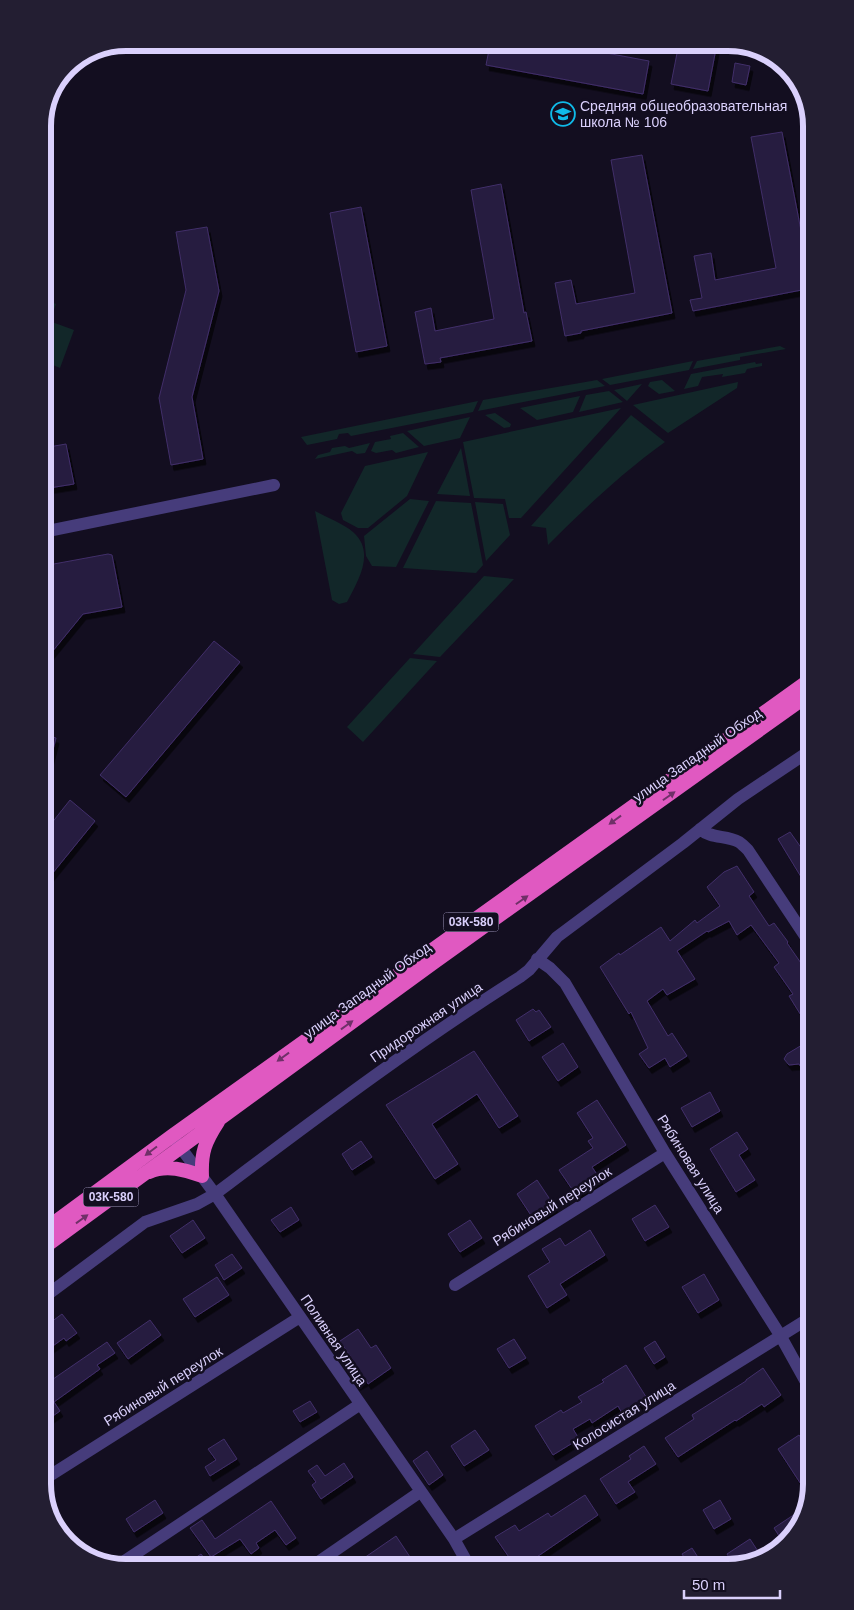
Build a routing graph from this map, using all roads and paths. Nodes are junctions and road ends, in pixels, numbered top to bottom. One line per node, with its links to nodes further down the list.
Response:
1 (274, 486): 2 (street)
2 (51, 530)
3 (803, 685): 10 (highway, улица Западный Обход / 03К-580, one-way to 10)
4 (803, 699): 9 (highway, улица Западный Обход / 03К-580, one-way to 4)
5 (803, 756): 6 (street, Придорожная улица)
6 (700, 829): 7 (street); 8 (street, Придорожная улица)
7 (803, 932)
8 (537, 959): 11 (street, Рябиновая улица); 14 (street, Придорожная улица)
9 (221, 1116): 10 (highway, улица Западный Обход / 03К-580); 13 (highway)
10 (176, 1141): 12 (highway, улица Западный Обход / 03К-580); 13 (street, Поливная улица); 15 (highway, улица Западный Обход / 03К-580, one-way to 15)
11 (665, 1153): 17 (street, Рябиновый переулок); 21 (street, Рябиновая улица)
12 (140, 1176): 13 (highway); 16 (highway, улица Западный Обход / 03К-580, one-way to 12)
13 (202, 1176): 14 (street, Поливная улица)
14 (215, 1194): 18 (street, Придорожная улица); 19 (street, Поливная улица)
15 (51, 1225)
16 (51, 1241)
17 (455, 1284)
18 (51, 1291)
19 (300, 1317): 23 (street, Поливная улица); 24 (street, Рябиновый переулок)
20 (803, 1322): 21 (street, Колосистая улица)
21 (780, 1336): 22 (street, Рябиновая улица); 26 (street, Колосистая улица)
22 (803, 1376)
23 (360, 1405): 25 (street, Поливная улица); 27 (street)
24 (51, 1474)
25 (420, 1492): 26 (street, Поливная улица); 28 (street)
26 (454, 1539): 29 (street, Поливная улица)
27 (128, 1559)
28 (323, 1559)
29 (465, 1559)

